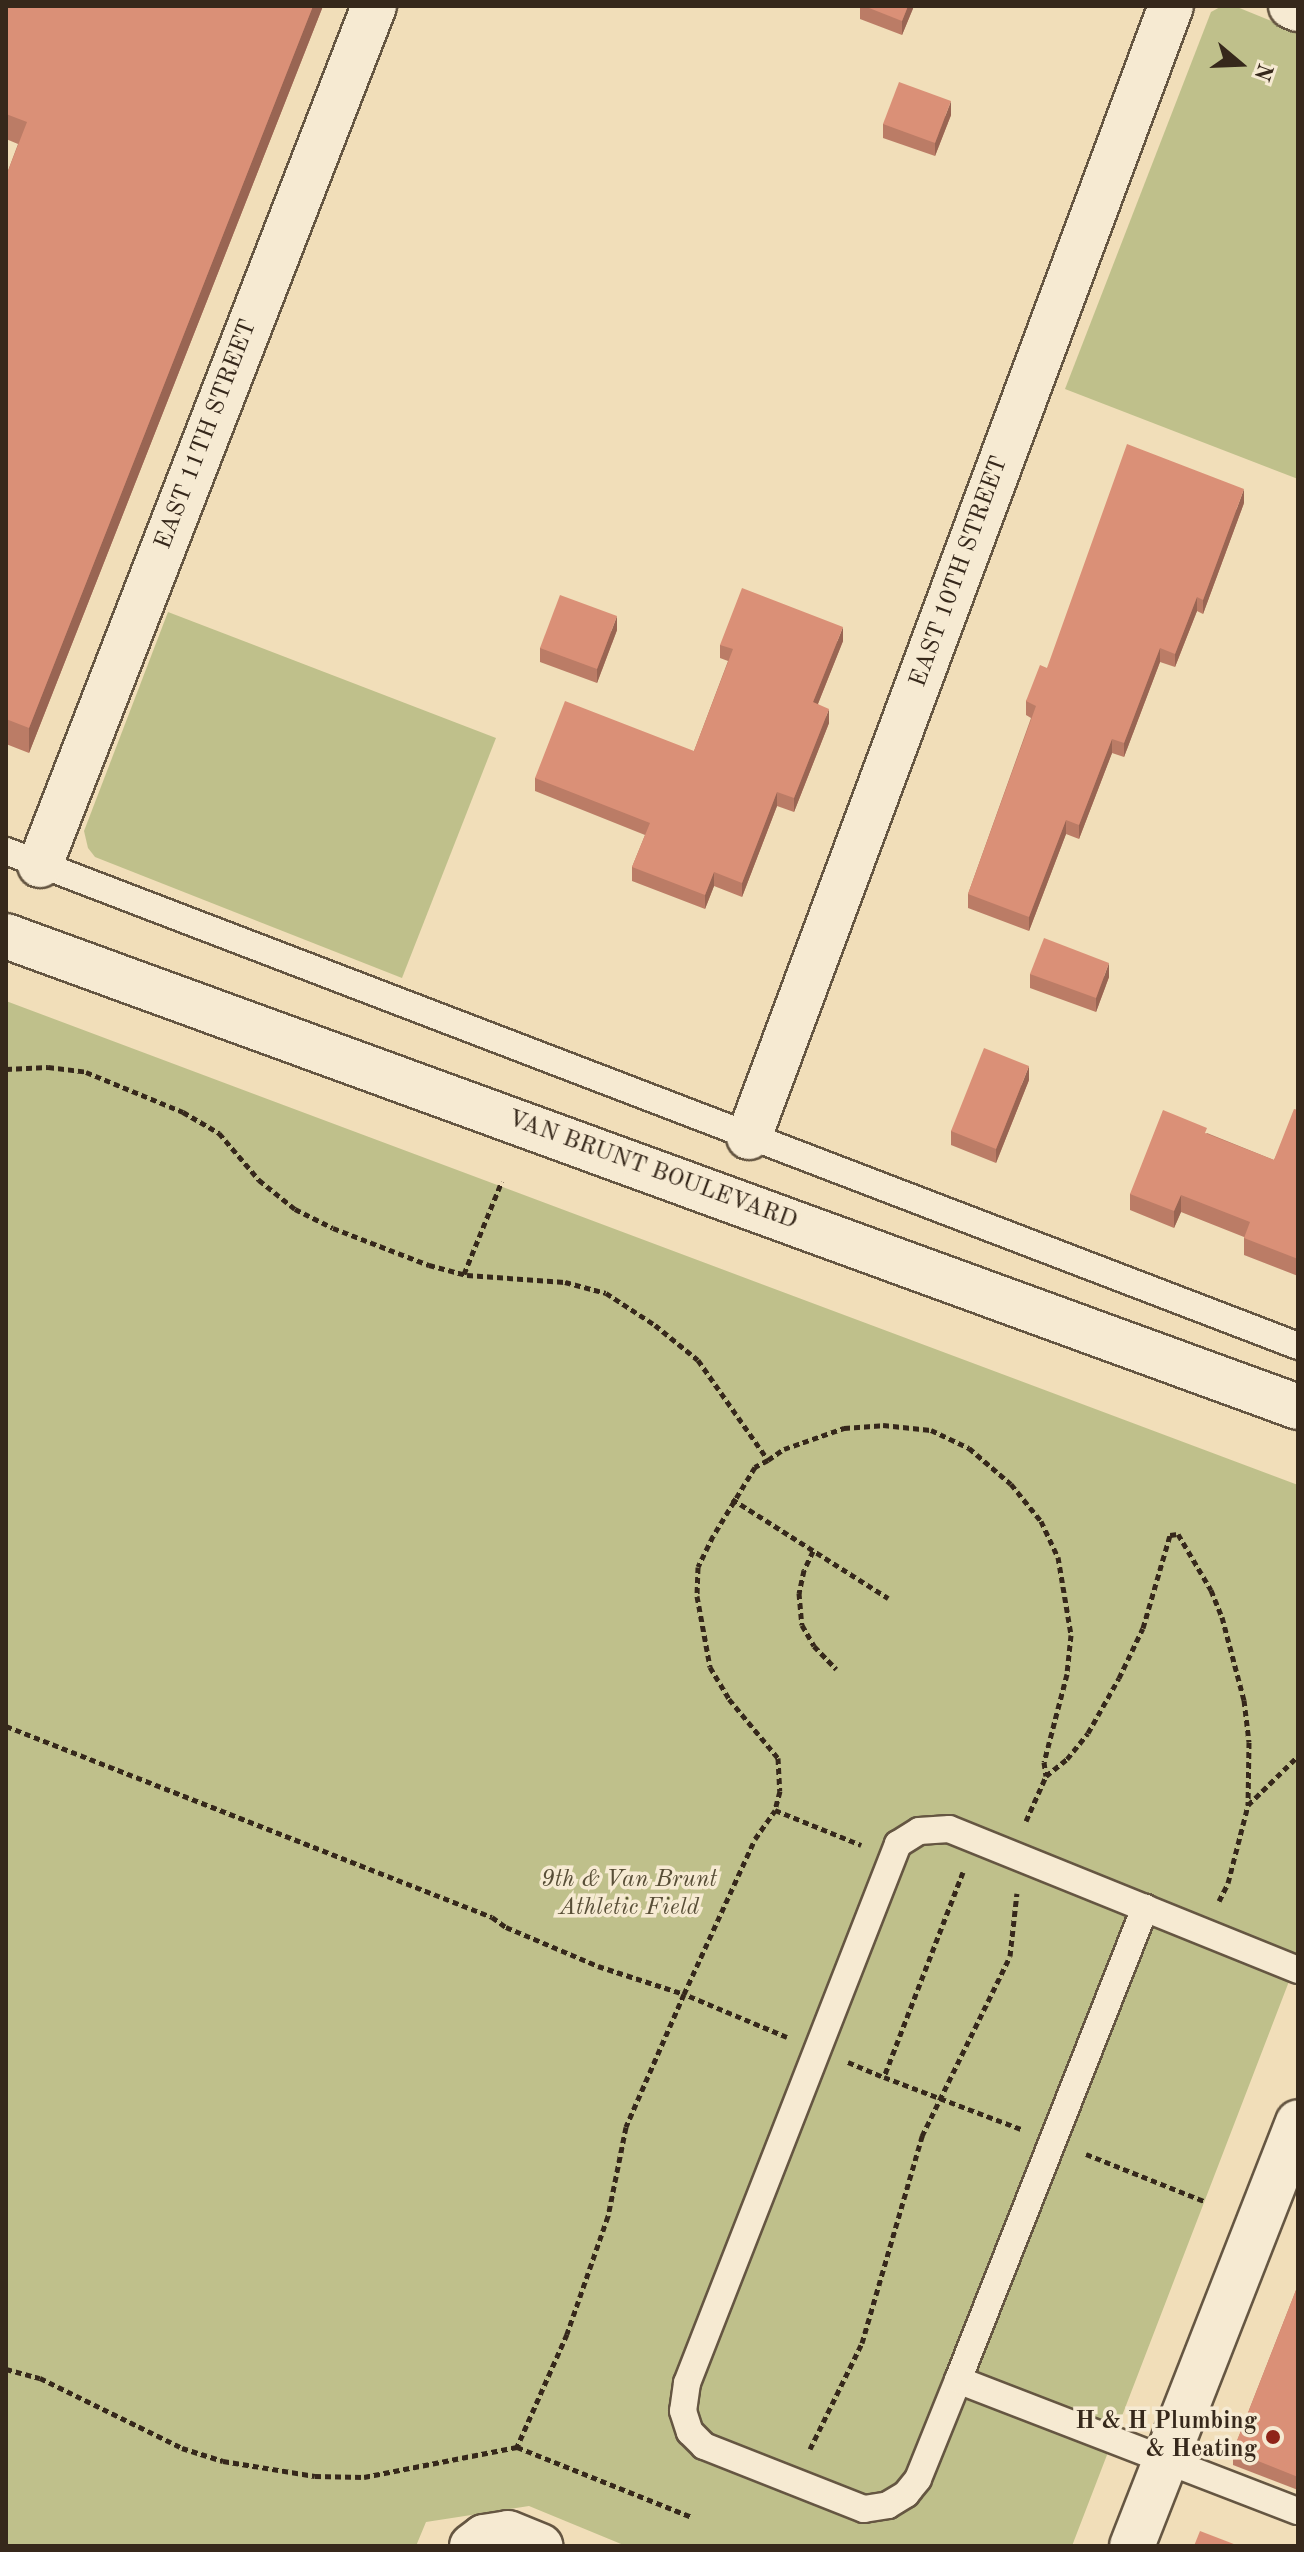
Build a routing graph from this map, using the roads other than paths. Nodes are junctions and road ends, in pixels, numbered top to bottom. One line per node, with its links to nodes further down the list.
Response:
1 (374, 6): 5 (street, EAST 11TH STREET)
2 (1171, 6): 7 (street, EAST 10TH STREET)
3 (1291, 6): 4 (street)
4 (1298, 9)
5 (23, 858): 7 (lane)
6 (6, 936): 9 (street, VAN BRUNT BOULEVARD)
7 (749, 1137): 8 (lane)
8 (1298, 1346)
9 (1298, 1407)
10 (1145, 1908): 11 (lane); 13 (lane); 13 (lane)
11 (1298, 1970)
12 (1298, 2122): 14 (street)
13 (958, 2380): 14 (lane)
14 (1165, 2461): 15 (lane); 18 (street)
15 (1298, 2511)
16 (478, 2541): 17 (street)
17 (540, 2546)
18 (1132, 2546)

